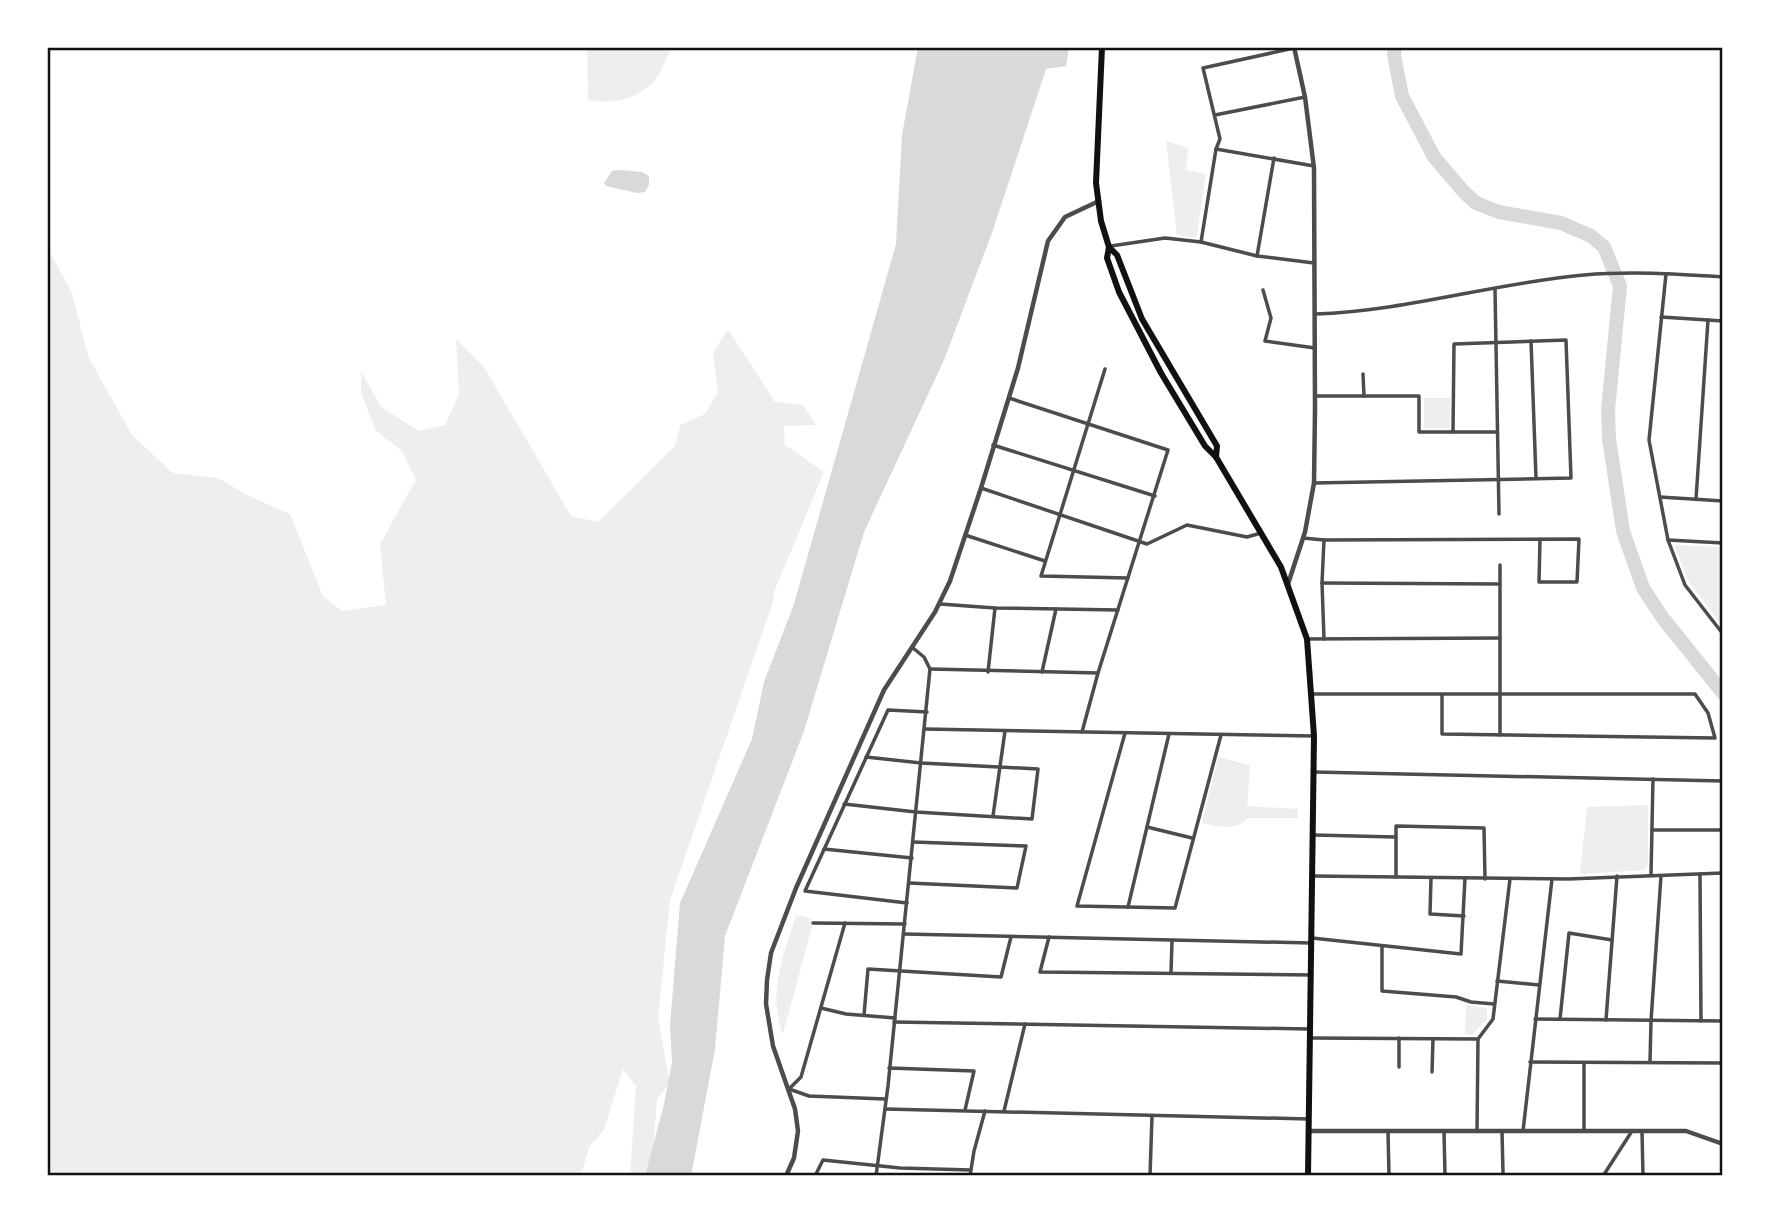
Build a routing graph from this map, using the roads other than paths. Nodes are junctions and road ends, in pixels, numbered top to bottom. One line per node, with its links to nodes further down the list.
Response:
1 (1102, 47): 8 (highway)
2 (1294, 48): 3 (street); 4 (street)
3 (1305, 97): 4 (street); 7 (street)
4 (1215, 115): 5 (street)
5 (1216, 149): 6 (street); 9 (street)
6 (1274, 158): 7 (street); 11 (street)
7 (1314, 166): 12 (street)
8 (1099, 201): 10 (highway); 28 (street)
9 (1202, 242): 10 (street); 11 (street)
10 (1109, 247): 33 (highway); 33 (highway)
11 (1257, 256): 12 (street)
12 (1315, 263): 17 (street)
13 (1666, 274): 14 (street); 15 (street); 18 (street)
14 (1723, 277)
15 (1494, 289): 17 (street); 22 (street)
16 (1263, 290): 23 (street)
17 (1315, 314): 23 (street)
18 (1661, 317): 19 (street); 40 (street)
19 (1708, 320): 20 (street); 41 (street)
20 (1723, 321)
21 (1531, 341): 22 (street); 36 (street); 36 (street)
22 (1496, 342): 30 (street); 31 (street)
23 (1315, 348): 26 (street)
24 (1105, 369): 29 (street)
25 (1363, 374): 27 (street)
26 (1315, 396): 27 (street); 37 (street)
27 (1364, 396): 30 (street)
28 (1009, 398): 29 (street); 32 (street)
29 (1088, 423): 34 (street); 39 (street)
30 (1453, 432): 31 (street)
31 (1497, 432): 35 (street)
32 (993, 445): 34 (street); 38 (street)
33 (1216, 457): 45 (highway)
34 (1073, 470): 39 (street); 44 (street)
35 (1498, 478): 36 (street); 37 (street); 43 (street)
36 (1536, 478)
37 (1314, 483): 47 (street)
38 (981, 488): 44 (street); 46 (street)
39 (1154, 496): 51 (street)
40 (1660, 497): 41 (street); 50 (street)
41 (1696, 499): 42 (street)
42 (1723, 500)
43 (1499, 514)
44 (1060, 516): 51 (street); 53 (street)
45 (1261, 533): 51 (street); 57 (highway)
46 (965, 535): 53 (street); 59 (street)
47 (1303, 538): 49 (street); 57 (street)
48 (1541, 539): 48 (street); 49 (street)
49 (1324, 540): 56 (street)
50 (1668, 540): 52 (street); 63 (street)
51 (1140, 542): 55 (street)
52 (1723, 543)
53 (1045, 561): 55 (street)
54 (1500, 565): 58 (street)
55 (1128, 578): 62 (street)
56 (1322, 583): 58 (street); 66 (street)
57 (1288, 584): 65 (highway)
58 (1500, 584): 64 (street)
59 (940, 604): 60 (street); 67 (street)
60 (995, 608): 61 (street); 69 (street)
61 (1056, 608): 62 (street); 70 (street)
62 (1118, 610): 71 (street)
63 (1723, 634)
64 (1500, 638): 66 (street); 74 (street)
65 (1307, 639): 66 (street); 72 (highway)
66 (1324, 639)
67 (913, 648): 68 (street); 156 (street)
68 (930, 669): 69 (street); 75 (street)
69 (988, 671): 70 (street)
70 (1042, 671): 71 (street)
71 (1098, 673): 78 (street)
72 (1312, 694): 73 (street); 83 (highway)
73 (1442, 694): 74 (street); 82 (street)
74 (1500, 694): 82 (street); 82 (street)
75 (927, 712): 76 (street); 84 (street)
76 (925, 729): 77 (street); 85 (street)
77 (1005, 731): 78 (street); 86 (street)
78 (1082, 732): 79 (street)
79 (1125, 733): 80 (street); 116 (street)
80 (1169, 734): 81 (street); 93 (street)
81 (1221, 735): 83 (street); 98 (street)
82 (1500, 735)
83 (1314, 736): 87 (highway)
84 (866, 757): 85 (street); 90 (street)
85 (921, 763): 86 (street); 91 (street)
86 (1000, 767): 92 (street); 92 (street)
87 (1314, 772): 88 (street); 96 (highway)
88 (1653, 779): 89 (street); 94 (street)
89 (1723, 781)
90 (844, 804): 91 (street); 100 (street)
91 (916, 812): 92 (street); 99 (street)
92 (993, 817)
93 (1147, 827): 98 (street); 116 (street)
94 (1652, 830): 95 (street); 104 (street)
95 (1723, 830)
96 (1314, 835): 97 (street); 106 (highway)
97 (1396, 837): 108 (street); 111 (street)
98 (1193, 838): 116 (street)
99 (913, 842): 101 (street); 114 (street)
100 (824, 849): 101 (street); 115 (street)
101 (912, 858): 114 (street)
102 (1723, 873): 103 (street)
103 (1700, 874): 105 (street); 141 (street)
104 (1651, 875): 105 (street); 107 (street)
105 (1661, 875): 140 (street)
106 (1313, 876): 108 (street); 125 (highway)
107 (1617, 876): 113 (street); 126 (street)
108 (1396, 877): 109 (street)
109 (1431, 878): 110 (street); 117 (street)
110 (1465, 878): 111 (street); 117 (street)
111 (1485, 879): 112 (street)
112 (1510, 879): 113 (street); 131 (street)
113 (1552, 879): 132 (street)
114 (909, 883): 115 (street)
115 (907, 903): 120 (street)
116 (1128, 907)
117 (1464, 916): 127 (street)
118 (813, 923): 119 (street)
119 (845, 923): 120 (street); 134 (street)
120 (905, 923): 121 (street)
121 (904, 934): 122 (street); 128 (street)
122 (1012, 937): 123 (street); 128 (street)
123 (1049, 937): 124 (street); 129 (street)
124 (1172, 940): 125 (street); 129 (street)
125 (1312, 940): 127 (street); 130 (highway)
126 (1612, 940): 137 (street); 139 (street)
127 (1382, 947): 133 (street)
128 (900, 971): 135 (street); 138 (street)
129 (1171, 974): 130 (street)
130 (1311, 975): 144 (highway)
131 (1497, 981): 132 (street); 133 (street)
132 (1539, 985): 136 (street)
133 (1494, 1004): 148 (street)
134 (821, 1008): 135 (street); 156 (street)
135 (863, 1015): 138 (street)
136 (1535, 1019): 137 (street); 149 (street)
137 (1560, 1019): 139 (street)
138 (895, 1020): 143 (street); 154 (street)
139 (1606, 1020): 140 (street)
140 (1651, 1021): 141 (street); 151 (street)
141 (1700, 1021): 142 (street)
142 (1723, 1021)
143 (1026, 1024): 144 (street); 161 (street)
144 (1310, 1029): 145 (highway)
145 (1310, 1038): 146 (street); 163 (highway)
146 (1399, 1038): 147 (street); 153 (street)
147 (1433, 1039): 148 (street); 155 (street)
148 (1478, 1039): 167 (street)
149 (1530, 1062): 150 (street); 169 (street)
150 (1584, 1062): 151 (street); 170 (street)
151 (1650, 1062): 152 (street)
152 (1723, 1063)
153 (1399, 1067)
154 (890, 1068): 157 (street); 159 (street)
155 (1432, 1072)
156 (789, 1089): 157 (street); 177 (street)
157 (886, 1100): 158 (street)
158 (885, 1109): 159 (street); 174 (street)
159 (965, 1110): 160 (street)
160 (985, 1111): 161 (street); 175 (street)
161 (1004, 1111): 162 (street)
162 (1152, 1116): 163 (street); 181 (street)
163 (1309, 1119): 164 (highway)
164 (1309, 1130): 165 (street); 182 (highway)
165 (1388, 1130): 166 (street); 183 (street)
166 (1444, 1130): 167 (street); 184 (street)
167 (1477, 1130): 168 (street)
168 (1502, 1130): 169 (street); 176 (street)
169 (1523, 1130): 170 (street)
170 (1584, 1131): 171 (street)
171 (1632, 1131): 172 (street); 185 (street)
172 (1642, 1131): 173 (street); 186 (street)
173 (1723, 1144)
174 (877, 1166): 175 (street); 178 (street); 179 (street)
175 (971, 1170): 180 (street)
176 (1503, 1173)
177 (786, 1176)
178 (815, 1176)
179 (876, 1176)
180 (970, 1176)
181 (1150, 1176)
182 (1308, 1176)
183 (1389, 1176)
184 (1445, 1176)
185 (1603, 1176)
186 (1643, 1176)

